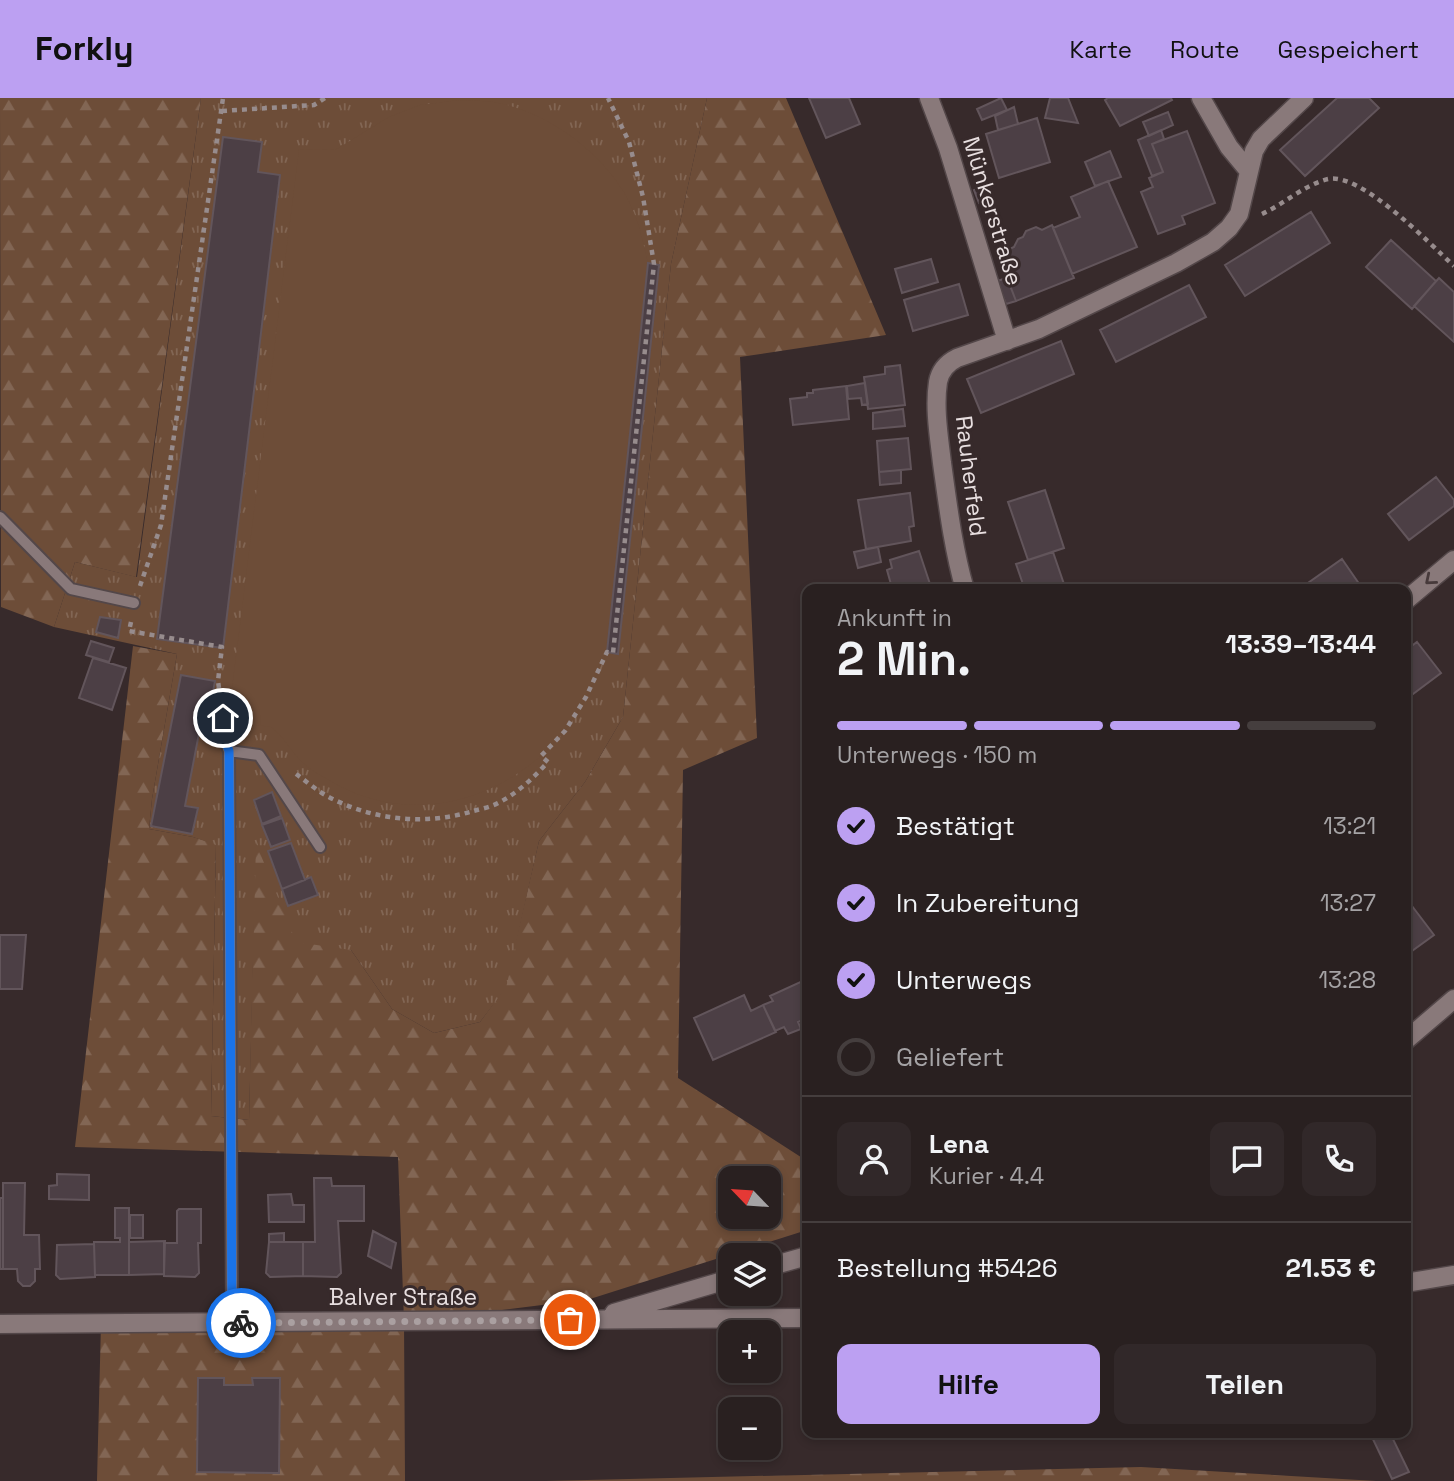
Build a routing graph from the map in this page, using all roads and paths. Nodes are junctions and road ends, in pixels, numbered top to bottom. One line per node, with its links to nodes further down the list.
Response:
1 (223, 98): 9 (path)
2 (318, 98): 8 (path)
3 (325, 98): 8 (path)
4 (608, 98): 22 (path)
5 (929, 98): 13 (street, Münkerstraße)
6 (1201, 98): 10 (street)
7 (1304, 98): 10 (street)
8 (314, 105): 9 (path)
9 (222, 111): 18 (path)
10 (1248, 170): 11 (street)
11 (1229, 228): 12 (path); 13 (street)
12 (1454, 266)
13 (1007, 341): 16 (street, Rauherfeld)
14 (0, 517): 18 (lane)
15 (1454, 560): 17 (street, one-way to 17)
16 (964, 584)
17 (1411, 596)
18 (134, 603)
19 (129, 632): 20 (path)
20 (223, 718): 21 (lane)
21 (229, 751): 23 (lane); 33 (lane)
22 (288, 764)
23 (320, 848)
24 (1454, 999): 25 (street)
25 (1411, 1036)
26 (802, 1257): 27 (street)
27 (781, 1263)
28 (1454, 1275): 29 (street)
29 (1411, 1282)
30 (718, 1283): 32 (street)
31 (802, 1318): 32 (street, Balver Straße)
32 (594, 1319): 33 (street, Balver Straße)
33 (232, 1323): 34 (street, Balver Straße)
34 (0, 1324)

